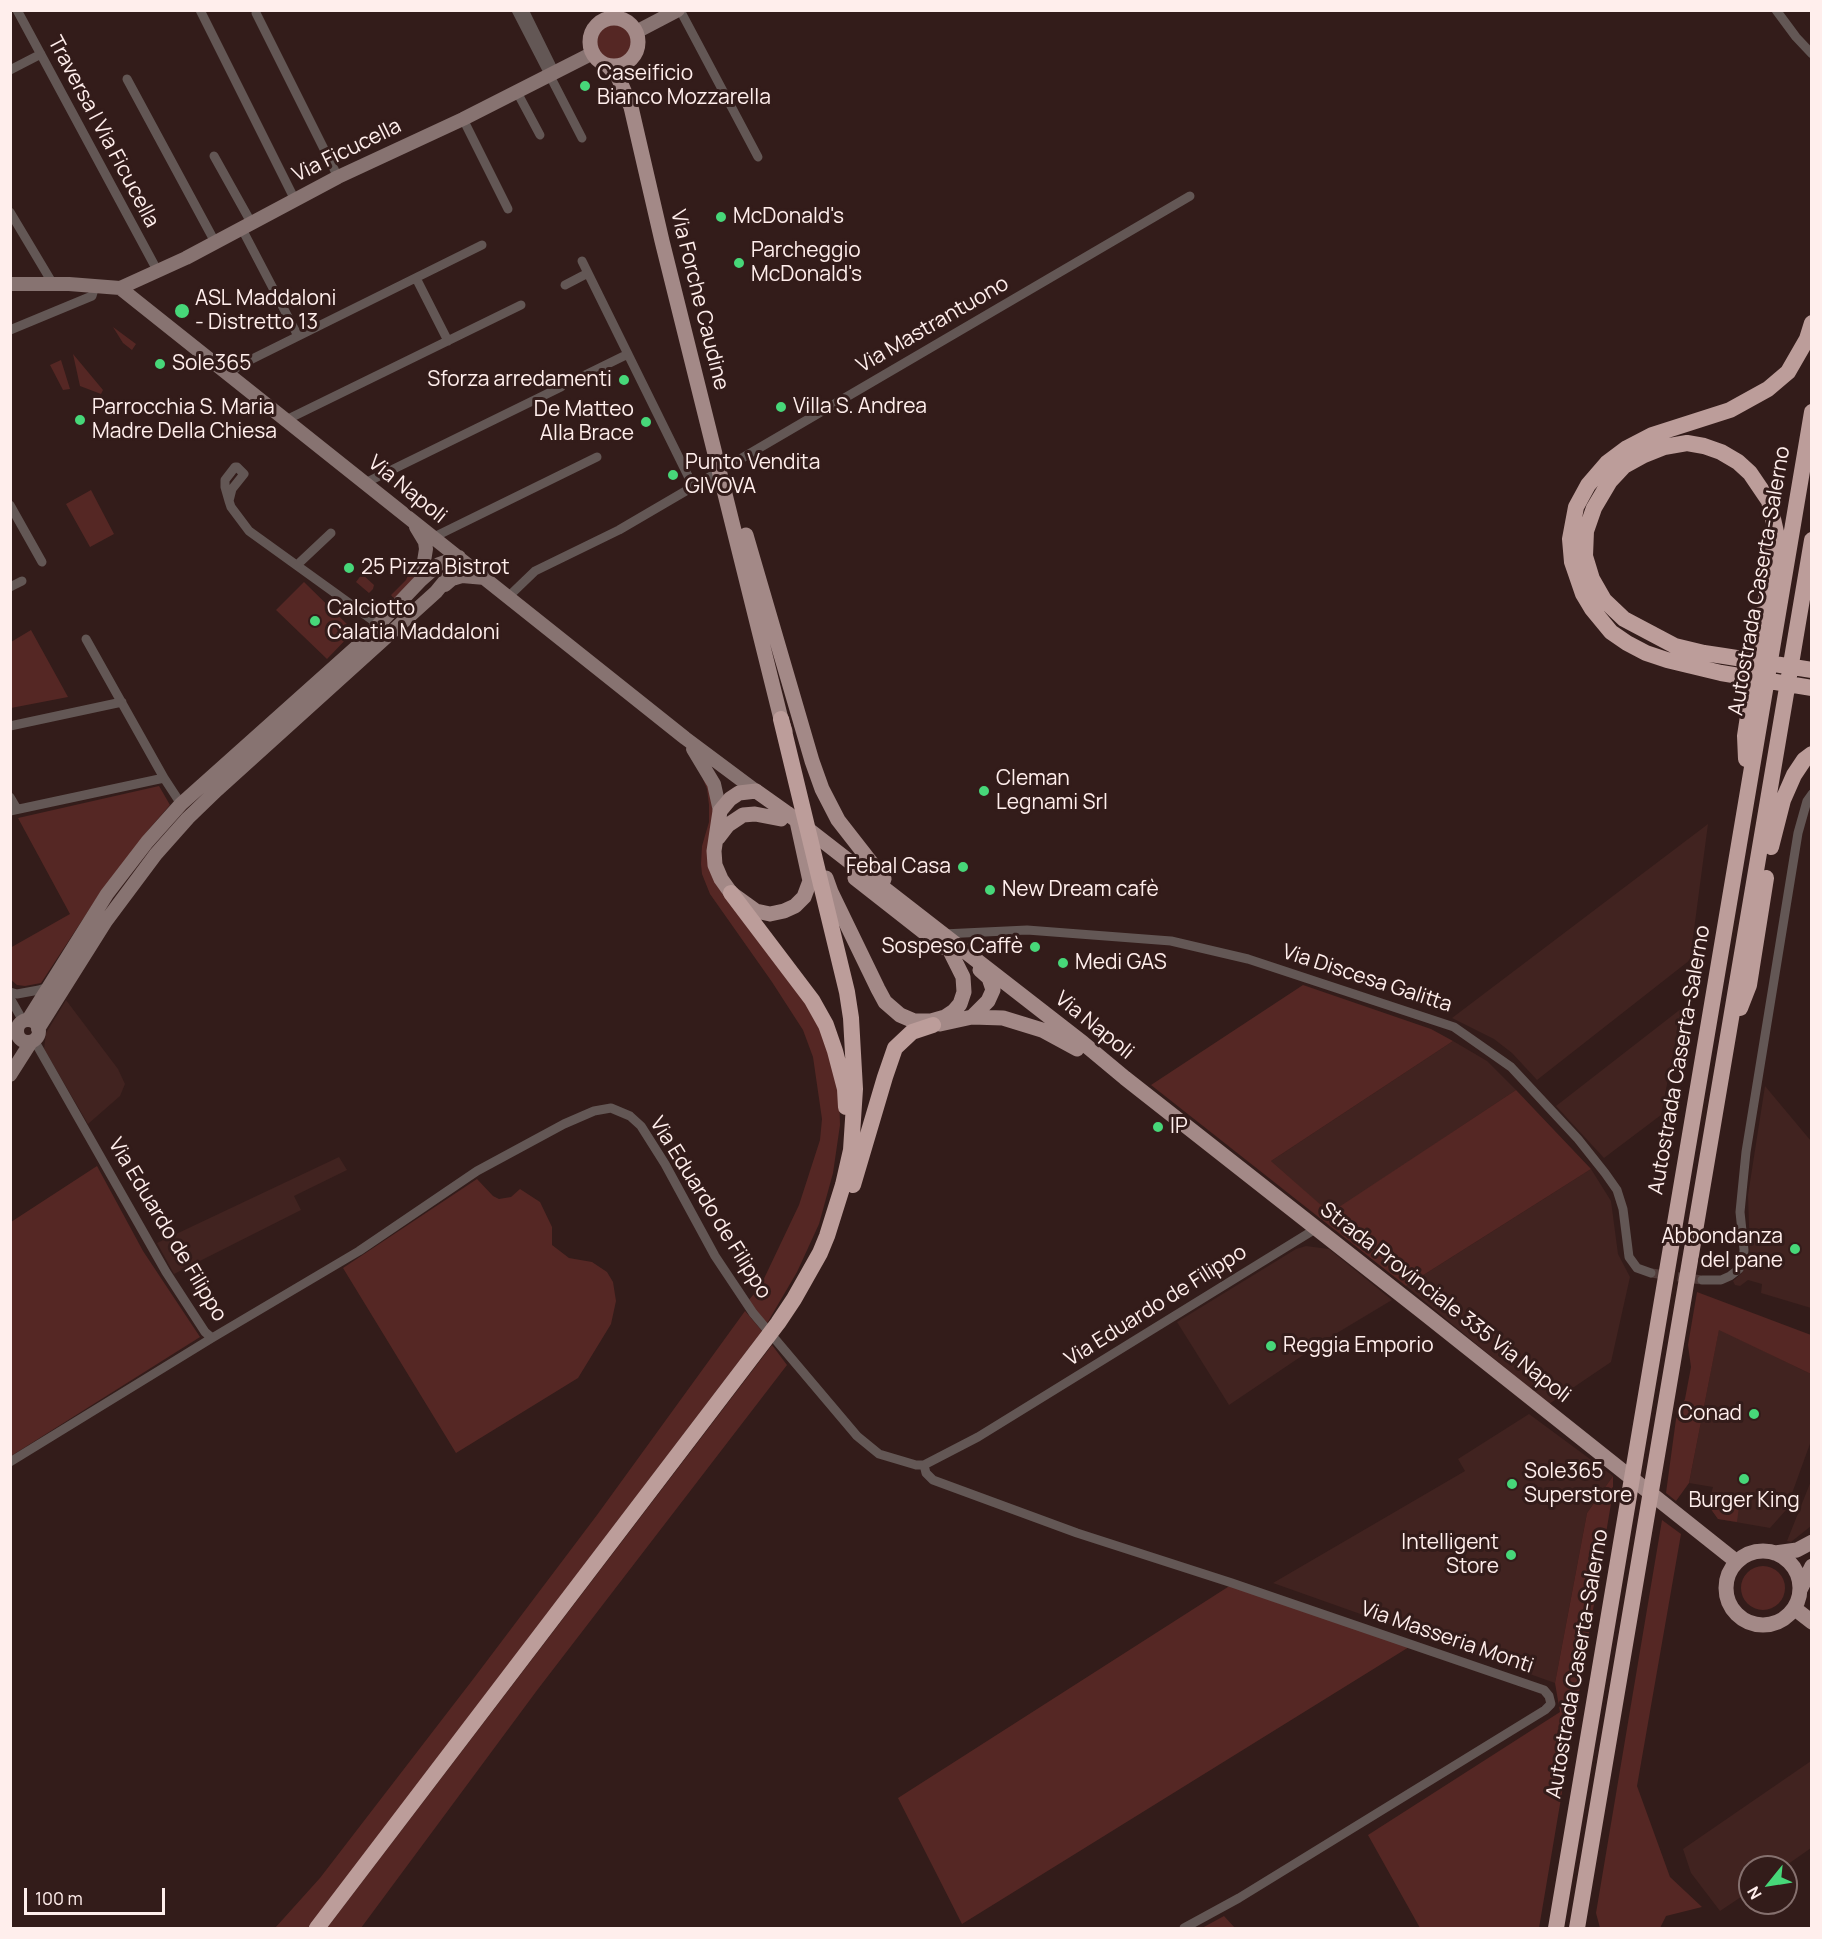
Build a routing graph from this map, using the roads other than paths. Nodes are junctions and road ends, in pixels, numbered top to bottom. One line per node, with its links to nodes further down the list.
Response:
1 (17, 10): 12 (street, Traversa I Via Ficucella)
2 (200, 10): 28 (street)
3 (516, 10): 17 (street)
4 (524, 10): 17 (street)
5 (615, 10): 10 (main road)
6 (679, 10): 10 (street); 25 (street)
7 (1776, 10): 13 (street)
8 (256, 13): 26 (street)
9 (600, 18): 10 (main road); 11 (main road)
10 (632, 27): 14 (main road)
11 (593, 53): 15 (main road); 17 (street, Via Ficucella)
12 (41, 54): 16 (street); 35 (street, Traversa I Via Ficucella)
13 (1812, 54)
14 (633, 58): 15 (main road); 20 (main road, Via Forche Caudine)
15 (607, 65): 20 (main road, Via Forche Caudine)
16 (10, 70)
17 (552, 75): 19 (street, Via Ficucella); 23 (street)
18 (127, 78): 32 (street)
19 (518, 92): 21 (street, Via Ficucella); 22 (street)
20 (631, 107): 57 (main road, Via Forche Caudine)
21 (463, 119): 26 (street, Via Ficucella); 29 (street)
22 (540, 135)
23 (582, 138)
24 (214, 156): 31 (street)
25 (758, 157)
26 (338, 177): 28 (street, Via Ficucella)
27 (1190, 196): 57 (street, Via Mastrantuono)
28 (295, 200): 31 (street, Via Ficucella)
29 (508, 209)
30 (10, 212): 39 (street)
31 (247, 226): 32 (street, Via Ficucella); 48 (street)
32 (215, 242): 35 (street, Via Ficucella)
33 (482, 245): 37 (street)
34 (582, 261): 36 (street)
35 (157, 270): 43 (street, Via Ficucella)
36 (588, 273): 41 (street); 50 (street)
37 (416, 278): 48 (street); 49 (street)
38 (10, 284): 39 (street)
39 (53, 284): 40 (street)
40 (69, 284): 42 (street); 44 (street)
41 (565, 285)
42 (95, 286): 43 (street); 44 (street)
43 (120, 288): 51 (street, Via Napoli)
44 (75, 304): 47 (street)
45 (521, 305): 49 (street)
46 (1812, 323): 77 (highway)
47 (10, 330)
48 (298, 336): 51 (street)
49 (448, 341): 55 (street)
50 (628, 354): 52 (street); 59 (street)
51 (230, 374): 55 (street, Via Napoli)
52 (577, 379)
53 (561, 387): 58 (street)
54 (1812, 412): 88 (highway, Autostrada Caserta-Salerno)
55 (286, 420): 58 (street, Via Napoli)
56 (597, 457): 64 (street)
57 (721, 474): 59 (street, Via Mastrantuono); 81 (main road, Via Forche Caudine); 99 (main road)
58 (365, 483): 62 (street, Via Napoli)
59 (693, 486): 74 (street, Via Mastrantuono)
60 (229, 501): 68 (street)
61 (10, 505): 67 (street)
62 (412, 520): 64 (street, Via Napoli); 70 (street)
63 (331, 533): 68 (street)
64 (434, 537): 66 (street, Via Napoli)
65 (1812, 540): 110 (highway, Autostrada Caserta-Salerno)
66 (459, 557): 69 (street, Via Napoli); 70 (street); 73 (street)
67 (42, 562)
68 (297, 565): 75 (street)
69 (485, 578): 73 (street); 74 (street, Via Napoli)
70 (421, 580): 75 (street)
71 (22, 581): 72 (street)
72 (10, 587)
73 (436, 592): 84 (street)
74 (508, 597): 83 (street, Via Napoli)
75 (378, 624): 84 (street)
76 (86, 639): 80 (street)
77 (1723, 664): 78 (highway); 79 (highway); 88 (highway)
78 (1812, 670)
79 (1812, 688)
80 (122, 702): 82 (street); 86 (street)
81 (781, 719): 97 (highway)
82 (10, 726)
83 (685, 738): 87 (street, Via Napoli); 93 (street)
84 (254, 749): 91 (street); 109 (street)
85 (1812, 754): 110 (highway)
86 (164, 778): 91 (street); 92 (street)
87 (756, 791): 93 (main road); 94 (main road); 95 (main road, Via Napoli); 99 (main road, Via Napoli)
88 (1747, 796): 132 (highway, Autostrada Caserta-Salerno)
89 (10, 797): 92 (street)
90 (1809, 798): 119 (street)
91 (181, 804): 104 (street)
92 (14, 810)
93 (720, 811): 96 (main road)
94 (743, 815): 95 (main road); 96 (main road)
95 (781, 819): 102 (main road, Via Napoli)
96 (718, 838): 98 (main road)
97 (814, 861): 98 (main road); 102 (main road); 115 (highway)
98 (731, 893): 115 (highway)
99 (900, 900): 100 (main road, Via Napoli)
100 (921, 916): 101 (main road, Via Napoli); 103 (main road)
101 (943, 934): 114 (main road, Via Napoli); 118 (street, Via Discesa Galitta)
102 (951, 953): 103 (main road, Via Napoli)
103 (992, 985): 107 (main road); 112 (main road, Via Napoli)
104 (50, 986): 105 (street); 109 (street)
105 (10, 992)
106 (10, 998): 109 (street, Via Eduardo de Filippo)
107 (972, 1017): 108 (main road); 112 (main road)
108 (933, 1025): 117 (highway)
109 (31, 1030): 111 (street); 113 (street); 120 (street, Via Eduardo de Filippo)
110 (1728, 1036): 133 (highway, Autostrada Caserta-Salerno)
111 (14, 1041)
112 (1077, 1049): 114 (main road, Via Napoli)
113 (10, 1075)
114 (1125, 1078): 116 (main road, Strada Provinciale 335 Via Napoli)
115 (836, 1212): 117 (highway)
116 (1317, 1228): 122 (street, Via Eduardo de Filippo); 125 (main road, Strada Provinciale 335 Via Napoli)
117 (828, 1236): 130 (highway)
118 (1651, 1273)
119 (1702, 1280)
120 (212, 1338): 121 (street); 122 (street, Via Eduardo de Filippo)
121 (10, 1462)
122 (924, 1465): 131 (street, Via Masseria Monti)
123 (1812, 1542): 124 (main road)
124 (1775, 1553): 125 (main road); 127 (main road)
125 (1737, 1562): 128 (main road)
126 (1812, 1566): 127 (main road)
127 (1800, 1590): 128 (main road)
128 (1794, 1608): 129 (main road)
129 (1812, 1622)
130 (317, 1929)
131 (1184, 1929)
132 (1556, 1929)
133 (1577, 1929)

